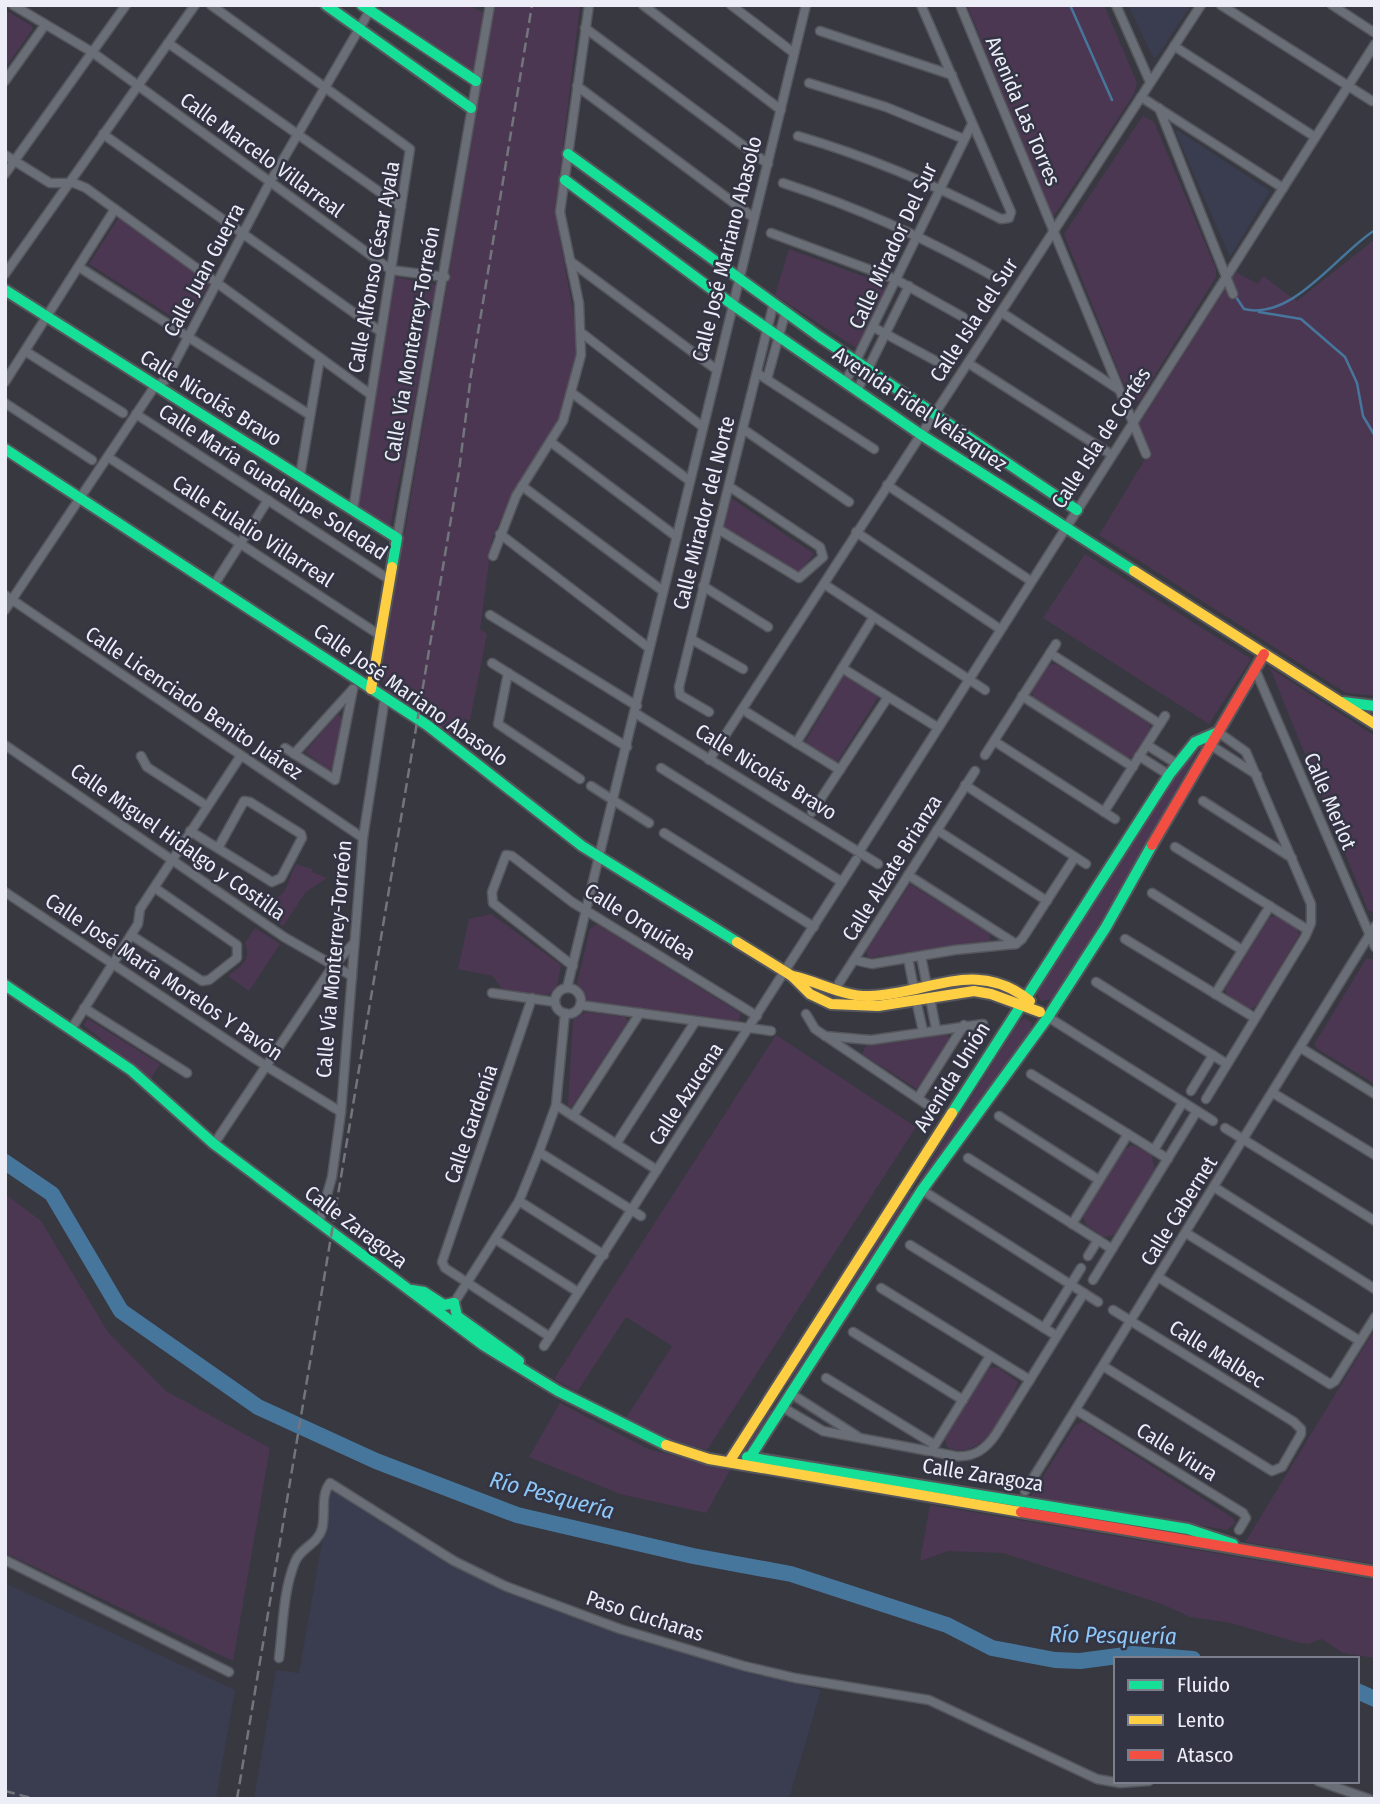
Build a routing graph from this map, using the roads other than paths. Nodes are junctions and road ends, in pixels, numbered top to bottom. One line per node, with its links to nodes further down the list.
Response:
1 (13, 5): 18 (street, Calle Marcelo Villarreal)
2 (195, 5): 23 (street)
3 (211, 5): 34 (street, Calle Alfonso César Ayala)
4 (326, 5): 19 (street)
5 (589, 5): 20 (street)
6 (643, 5): 41 (street)
7 (731, 5): 27 (street)
8 (806, 5): 27 (street, Calle José Mariano Abasolo)
9 (960, 5): 62 (street, Avenida Las Torres)
10 (1116, 5): 31 (street)
11 (1201, 5): 25 (street, Calle Isla del Sur)
12 (1221, 5): 36 (street)
13 (1332, 5): 22 (street)
14 (122, 6): 26 (street)
15 (487, 6): 30 (street, Calle Vía Monterrey-Torreón)
16 (920, 6): 28 (street)
17 (368, 7): 19 (street, Calle Juan Guerra); 30 (street)
18 (45, 24): 26 (street, Calle Marcelo Villarreal); 29 (street)
19 (358, 27): 34 (street, Calle Juan Guerra); 39 (street)
20 (585, 28): 35 (street); 51 (street)
21 (820, 31): 28 (street)
22 (1375, 33)
23 (168, 43): 33 (street); 43 (street)
24 (1375, 44): 36 (street, Calle Isla de Cortés)
25 (1174, 46): 31 (street, Calle Isla del Sur); 46 (street)
26 (92, 52): 33 (street, Calle Marcelo Villarreal); 50 (street)
27 (794, 53): 41 (street, Calle José Mariano Abasolo)
28 (952, 75): 42 (street)
29 (5, 81)
30 (476, 81): 39 (street, Calle Vía Monterrey-Torreón)
31 (1150, 82): 37 (street, Calle Isla del Sur)
32 (809, 83): 47 (street)
33 (138, 85): 44 (street); 54 (street, Calle Marcelo Villarreal)
34 (324, 85): 43 (street, Calle Juan Guerra); 59 (street, Calle Alfonso César Ayala)
35 (577, 86): 49 (street); 61 (street)
36 (1348, 86): 38 (street); 46 (street, Calle Isla de Cortés)
37 (1141, 97): 40 (street); 62 (street, Calle Isla del Sur)
38 (1372, 101)
39 (471, 108): 72 (street, Calle Vía Monterrey-Torreón)
40 (1159, 108): 58 (street); 71 (street)
41 (781, 110): 51 (street, Calle José Mariano Abasolo)
42 (972, 124): 47 (street, Calle Mirador Del Sur); 57 (street)
43 (297, 133): 54 (street, Calle Juan Guerra); 59 (street)
44 (103, 134): 56 (street); 63 (street)
45 (798, 136): 57 (street)
46 (1315, 137): 58 (street, Calle Isla de Cortés)
47 (964, 139): 57 (street, Calle Mirador Del Sur)
48 (5, 155): 50 (street)
49 (568, 155): 53 (street); 74 (street, Avenida Fidel Velázquez)
50 (15, 160): 52 (street); 56 (street)
51 (768, 164): 61 (street, Calle José Mariano Abasolo)
52 (5, 174)
53 (565, 180): 66 (street); 79 (street, Avenida Fidel Velázquez)
54 (270, 182): 63 (street, Calle Juan Guerra); 68 (street, Calle Marcelo Villarreal)
55 (783, 183): 65 (street)
56 (68, 184): 60 (street); 69 (street)
57 (939, 187): 65 (street, Calle Mirador Del Sur)
58 (1283, 188): 71 (street, Calle Isla de Cortés)
59 (401, 207): 68 (street, Calle Alfonso César Ayala)
60 (115, 209): 67 (street); 75 (street)
61 (754, 218): 74 (street, Calle José Mariano Abasolo)
62 (1054, 229): 81 (street, Calle Isla del Sur); 104 (street, Avenida Las Torres)
63 (244, 232): 75 (street, Calle Juan Guerra); 87 (street)
64 (771, 233): 73 (street)
65 (916, 234): 70 (street); 73 (street, Calle Mirador Del Sur)
66 (570, 261): 88 (street); 97 (street)
67 (79, 267): 84 (street); 90 (street)
68 (390, 270): 72 (street, Calle Marcelo Villarreal); 87 (street, Calle Alfonso César Ayala)
69 (5, 274)
70 (991, 275)
71 (1227, 276): 78 (street); 113 (street, Calle Isla de Cortés)
72 (445, 277): 139 (street, Calle Vía Monterrey-Torreón)
73 (895, 279): 76 (street); 85 (street, Calle Mirador Del Sur)
74 (739, 281): 79 (street, Calle José Mariano Abasolo); 80 (street, Avenida Fidel Velázquez)
75 (218, 282): 90 (street, Calle Juan Guerra); 93 (street)
76 (909, 286): 83 (street); 89 (street, Calle Mirador Del Sur)
77 (5, 290): 84 (street, Calle Nicolás Bravo)
78 (1233, 294)
79 (733, 305): 86 (street, Avenida Fidel Velázquez); 97 (street, Calle José Mariano Abasolo)
80 (774, 306): 82 (street, Avenida Fidel Velázquez); 86 (street, Calle Mirador del Norte)
81 (1001, 312): 95 (street, Calle Isla del Sur); 104 (street)
82 (785, 314): 91 (street); 96 (street, Avenida Fidel Velázquez)
83 (963, 317)
84 (47, 318): 92 (street); 103 (street, Calle Nicolás Bravo)
85 (873, 327): 89 (street); 96 (street, Calle Mirador Del Sur)
86 (767, 329): 91 (street, Avenida Fidel Velázquez); 99 (street, Calle Mirador del Norte)
87 (381, 332): 107 (street, Calle Alfonso César Ayala)
88 (583, 334): 106 (street); 114 (street)
89 (886, 334): 94 (street); 98 (street, Calle Mirador Del Sur)
90 (190, 335): 103 (street, Calle Juan Guerra); 111 (street)
91 (778, 336): 100 (street); 102 (street, Avenida Fidel Velázquez)
92 (26, 351): 101 (street); 109 (street)
93 (320, 358): 107 (street); 111 (street)
94 (936, 361)
95 (968, 363): 112 (street, Calle Isla del Sur); 121 (street)
96 (857, 364): 98 (street, Avenida Fidel Velázquez); 102 (street, Calle Mirador Del Sur)
97 (717, 370): 114 (street, Calle José Mariano Abasolo)
98 (869, 372): 105 (street, Calle Mirador Del Sur); 112 (street, Avenida Fidel Velázquez)
99 (757, 373): 100 (street); 115 (street, Calle Mirador del Norte)
100 (767, 379): 119 (street)
101 (5, 382)
102 (845, 383): 105 (street, Avenida Fidel Velázquez)
103 (155, 386): 110 (street, Calle Juan Guerra); 124 (street, Calle Nicolás Bravo)
104 (1118, 389): 113 (street, Avenida Las Torres)
105 (857, 391): 116 (street, Avenida Fidel Velázquez)
106 (572, 393): 117 (street); 125 (street)
107 (370, 394): 132 (street, Calle Alfonso César Ayala)
108 (5, 403): 123 (street)
109 (123, 413)
110 (136, 414): 122 (street, Calle Juan Guerra); 130 (street, Calle María Guadalupe Soledad)
111 (310, 415): 124 (street)
112 (931, 417): 116 (street, Calle Isla del Sur); 133 (street, Avenida Fidel Velázquez)
113 (1132, 422): 120 (street, Avenida Las Torres); 121 (street, Calle Isla de Cortés)
114 (703, 427): 125 (street, Calle José Mariano Abasolo)
115 (743, 429): 128 (street, Calle Mirador del Norte); 131 (street)
116 (920, 434): 126 (street, Calle Isla del Sur); 134 (street, Avenida Fidel Velázquez)
117 (552, 443): 127 (street); 138 (street)
118 (5, 449): 129 (street, Calle José Mariano Abasolo)
119 (874, 449)
120 (1146, 454)
121 (1112, 455): 133 (street, Calle Isla de Cortés)
122 (108, 457): 129 (street, Calle Juan Guerra); 140 (street, Calle Eulalio Villarreal)
123 (92, 460)
124 (300, 476): 132 (street, Calle Nicolás Bravo)
125 (690, 481): 138 (street, Calle José Mariano Abasolo)
126 (887, 485): 136 (street, Calle Isla del Sur); 143 (street)
127 (522, 486): 137 (street); 147 (street)
128 (730, 487): 135 (street, Calle Mirador del Norte); 135 (street)
129 (80, 498): 145 (street, Calle José Mariano Abasolo); 148 (street, Calle Juan Guerra)
130 (268, 500): 140 (street); 142 (street, Calle María Guadalupe Soledad)
131 (849, 502)
132 (352, 510): 139 (street, Calle Nicolás Bravo)
133 (1077, 510): 134 (street, Calle Isla de Cortés)
134 (1065, 528): 143 (street, Calle Isla de Cortés); 159 (street, Avenida Fidel Velázquez)
135 (718, 529): 146 (street, Calle Mirador del Norte)
136 (856, 532): 144 (street, Calle Isla del Sur); 153 (street)
137 (500, 534): 141 (street); 157 (street)
138 (677, 537): 147 (street, Calle José Mariano Abasolo)
139 (397, 538): 142 (street, Calle Vía Monterrey-Torreón)
140 (240, 543): 145 (street); 154 (street, Calle Eulalio Villarreal)
141 (494, 556)
142 (390, 580): 154 (street, Calle Vía Monterrey-Torreón)
143 (1031, 581): 153 (street, Calle Isla de Cortés)
144 (824, 584): 151 (street); 192 (street, Calle Isla del Sur)
145 (214, 585): 166 (street, Calle José Mariano Abasolo)
146 (703, 586): 152 (street); 155 (street, Calle Mirador del Norte)
147 (663, 591): 157 (street, Calle José Mariano Abasolo)
148 (9, 598): 149 (street, Calle Juan Guerra); 191 (street, Calle Licenciado Benito Juárez)
149 (5, 610)
150 (490, 615): 174 (street, Calle Nicolás Bravo)
151 (873, 618): 161 (street); 165 (street)
152 (768, 627)
153 (1000, 629): 165 (street, Calle Isla de Cortés)
154 (379, 634): 167 (street, Calle Vía Monterrey-Torreón)
155 (691, 639): 163 (street); 175 (street, Calle Mirador del Norte)
156 (1056, 644): 158 (street)
157 (649, 648): 174 (street, Calle José Mariano Abasolo)
158 (1050, 653): 169 (street); 184 (street)
159 (1264, 654): 162 (street, Avenida Unión); 172 (street)
160 (492, 663): 164 (street)
161 (842, 668): 171 (street); 181 (street)
162 (1255, 668): 179 (street, Avenida Unión); 234 (street, Calle Merlot)
163 (743, 669)
164 (508, 673): 185 (street); 200 (street)
165 (968, 678): 168 (street); 178 (street, Calle Isla de Cortés)
166 (356, 685): 167 (street, Calle José Mariano Abasolo); 187 (street); 187 (street)
167 (371, 689): 170 (street, Calle José Mariano Abasolo)
168 (985, 690)
169 (1022, 696): 180 (street); 194 (street)
170 (385, 697): 213 (street, Calle Vía Monterrey-Torreón); 216 (street, Calle José Mariano Abasolo)
171 (888, 697): 178 (street); 196 (street)
172 (1340, 702): 173 (street); 177 (street)
173 (1375, 706)
174 (636, 710): 185 (street, Calle José Mariano Abasolo); 192 (street, Calle Nicolás Bravo)
175 (709, 712)
176 (748, 713): 181 (street)
177 (1375, 724)
178 (937, 727): 217 (street, Calle Isla de Cortés)
179 (1217, 732): 182 (street, Avenida Unión); 193 (street, Avenida Unión); 199 (street)
180 (994, 741): 188 (street); 207 (street)
181 (796, 743): 196 (street)
182 (1209, 744): 199 (street); 269 (street, Avenida Unión)
183 (5, 745): 220 (street, Calle Miguel Hidalgo y Costilla)
184 (1147, 745): 189 (street); 193 (street)
185 (627, 747): 203 (street, Calle José Mariano Abasolo)
186 (285, 748): 187 (street)
187 (293, 754)
188 (985, 755)
189 (1139, 756): 194 (street); 198 (street)
190 (141, 757): 205 (street)
191 (240, 757): 205 (street); 213 (street, Calle Licenciado Benito Juárez)
192 (709, 760): 217 (street, Calle Nicolás Bravo)
193 (1177, 764): 198 (street, Avenida Unión)
194 (1133, 767): 207 (street)
195 (661, 768): 224 (street)
196 (840, 770): 206 (street)
197 (975, 771): 201 (street, Calle Alzate Brianza)
198 (1169, 775): 260 (street, Avenida Unión)
199 (1257, 775): 219 (street)
200 (580, 779)
201 (965, 785): 210 (street, Calle Alzate Brianza); 218 (street)
202 (591, 786): 203 (street)
203 (614, 801): 209 (street); 216 (street, Calle José Mariano Abasolo)
204 (1203, 801): 219 (street)
205 (207, 806): 211 (street)
206 (812, 812)
207 (1104, 812): 208 (street)
208 (1115, 819)
209 (649, 823)
210 (937, 830): 223 (street, Calle Alzate Brianza); 228 (street)
211 (190, 831): 214 (street); 220 (street)
212 (664, 833): 232 (street)
213 (363, 838): 237 (street, Calle Vía Monterrey-Torreón)
214 (218, 848): 214 (street)
215 (1175, 848): 229 (street)
216 (601, 856): 230 (street, Calle José Mariano Abasolo); 248 (street, Calle José Mariano Abasolo)
217 (857, 856): 222 (street, Calle Nicolás Bravo); 224 (street, Calle Azucena)
218 (1075, 856): 221 (street); 228 (street)
219 (1292, 858): 233 (street)
220 (174, 860): 225 (street); 246 (street, Calle Miguel Hidalgo y Costilla)
221 (1086, 863)
222 (878, 864)
223 (908, 875): 238 (street); 244 (street, Calle Alzate Brianza)
224 (842, 882): 232 (street, Calle Azucena)
225 (155, 888): 235 (street); 235 (street)
226 (5, 892): 245 (street, Calle José María Morelos Y Pavón)
227 (1152, 894): 241 (street)
228 (1047, 901): 238 (street)
229 (1270, 906): 233 (street); 241 (street)
230 (588, 909): 247 (street, Calle José Mariano Abasolo); 247 (street, Calle Orquídea); 270 (street, Calle Orquídea)
231 (1375, 926): 234 (street, Calle Cabernet)
232 (814, 927): 248 (street, Calle Azucena)
233 (1308, 930): 271 (street)
234 (1368, 934): 239 (street, Calle Merlot); 240 (street, Calle Cabernet)
235 (131, 935): 245 (street)
236 (1125, 939): 258 (street)
237 (354, 943): 246 (street); 249 (street, Calle Vía Monterrey-Torreón)
238 (1016, 944): 242 (street)
239 (1374, 945): 240 (street)
240 (1363, 949): 281 (street, Calle Cabernet)
241 (1242, 950): 258 (street)
242 (921, 956): 243 (street); 256 (street)
243 (908, 958): 244 (street); 259 (street)
244 (855, 960): 252 (street, Calle Alzate Brianza)
245 (112, 964): 265 (street); 284 (street, Calle José María Morelos Y Pavón)
246 (332, 966): 249 (street, Calle Miguel Hidalgo y Costilla); 284 (street)
247 (573, 966): 254 (street, Calle José Mariano Abasolo)
248 (789, 974): 259 (street, Calle José Mariano Abasolo); 270 (street, Calle Azucena)
249 (352, 976): 296 (street, Calle Vía Monterrey-Torreón)
250 (975, 979): 255 (street); 256 (street, Calle José Mariano Abasolo); 260 (street, Calle José Mariano Abasolo)
251 (1096, 982): 282 (street)
252 (839, 983)
253 (5, 985): 275 (street, Calle Zaragoza)
254 (567, 988): 262 (street); 263 (street)
255 (976, 991): 256 (street, Calle José Mariano Abasolo); 264 (street, Calle José Mariano Abasolo)
256 (928, 992): 259 (street, Calle José Mariano Abasolo); 276 (street)
257 (492, 993): 261 (street)
258 (1215, 994): 271 (street)
259 (915, 995): 279 (street)
260 (1026, 996): 264 (street, Avenida Unión); 269 (street, Calle José Mariano Abasolo)
261 (533, 998): 262 (street); 331 (street, Calle Gardenía)
262 (555, 1002): 266 (street)
263 (580, 1005): 266 (street); 267 (street)
264 (1019, 1006): 269 (street, Calle José Mariano Abasolo); 312 (street, Avenida Unión)
265 (84, 1008): 275 (street); 285 (street)
266 (565, 1013): 293 (street)
267 (640, 1013): 272 (street); 297 (street)
268 (806, 1014): 280 (street)
269 (1044, 1015): 292 (street, Calle José Mariano Abasolo); 314 (street, Avenida Unión)
270 (757, 1016): 277 (street, Calle Azucena)
271 (1255, 1018): 283 (street)
272 (695, 1022): 277 (street); 304 (street)
273 (983, 1024): 274 (street)
274 (964, 1025): 276 (street); 290 (street)
275 (72, 1028): 303 (street, Calle Zaragoza)
276 (936, 1029): 279 (street)
277 (748, 1030): 278 (street); 310 (street, Calle Azucena)
278 (771, 1031)
279 (923, 1031): 280 (street)
280 (825, 1035): 290 (street)
281 (1301, 1048): 288 (street, Calle Cabernet); 289 (street)
282 (1213, 1055): 283 (street); 287 (street)
283 (1227, 1064): 291 (street)
284 (266, 1066): 296 (street, Calle José María Morelos Y Pavón); 303 (street)
285 (187, 1073)
286 (1031, 1074): 301 (street)
287 (1191, 1091)
288 (1273, 1093): 302 (street, Calle Cabernet); 307 (street)
289 (1375, 1094)
290 (918, 1098): 294 (street)
291 (1206, 1099)
292 (1183, 1102): 295 (street, Calle José Mariano Abasolo); 305 (street)
293 (556, 1105): 297 (street); 306 (street)
294 (929, 1106)
295 (1197, 1111): 299 (street, Calle José Mariano Abasolo); 309 (street)
296 (341, 1112): 319 (street, Calle Vía Monterrey-Torreón)
297 (573, 1116): 304 (street)
298 (999, 1116): 311 (street)
299 (1213, 1121)
300 (1225, 1128): 302 (street)
301 (1128, 1134): 305 (street); 311 (street)
302 (1244, 1140): 313 (street, Calle Cabernet); 318 (street)
303 (214, 1144): 319 (street, Calle Zaragoza)
304 (616, 1144): 310 (street)
305 (1154, 1150): 309 (street)
306 (539, 1152): 315 (street); 316 (street)
307 (1375, 1155)
308 (968, 1158): 320 (street)
309 (1168, 1159): 325 (street)
310 (657, 1170): 316 (street, Calle Azucena)
311 (1099, 1180): 320 (street)
312 (909, 1182): 314 (street); 355 (street, Avenida Unión)
313 (1214, 1187): 321 (street, Calle Cabernet); 334 (street)
314 (922, 1190): 332 (street); 356 (street, Avenida Unión)
315 (519, 1201): 322 (street); 326 (street)
316 (632, 1210): 317 (street); 326 (street, Calle Azucena)
317 (640, 1216)
318 (1375, 1221)
319 (319, 1223): 335 (street, Calle Zaragoza)
320 (1072, 1224): 323 (street)
321 (1186, 1233): 329 (street, Calle Cabernet); 348 (street)
322 (495, 1239): 331 (street); 336 (street)
323 (1098, 1240): 325 (street); 327 (street)
324 (910, 1245): 344 (street)
325 (1112, 1249): 330 (street)
326 (604, 1255): 336 (street, Calle Azucena)
327 (1088, 1255)
328 (1081, 1268): 332 (street)
329 (1158, 1277): 343 (street, Calle Cabernet); 348 (street)
330 (1093, 1280)
331 (467, 1283): 339 (street); 347 (street)
332 (1071, 1284): 337 (street); 344 (street)
333 (881, 1289): 350 (street)
334 (1375, 1289)
335 (408, 1290): 339 (street); 342 (street, Calle Zaragoza)
336 (578, 1292): 347 (street, Calle Azucena)
337 (1084, 1293): 338 (street); 346 (street)
338 (1098, 1302)
339 (454, 1303): 342 (street); 352 (street)
340 (1113, 1310): 343 (street, Calle Malbec)
341 (1375, 1317): 348 (street)
342 (444, 1318): 352 (street, Calle Zaragoza)
343 (1131, 1321): 351 (street, Calle Cabernet); 351 (street, Calle Malbec)
344 (1044, 1328): 346 (street)
345 (853, 1332): 358 (street)
346 (1057, 1336): 354 (street)
347 (550, 1337): 349 (street, Calle Azucena)
348 (1360, 1341)
349 (544, 1346)
350 (990, 1356): 354 (street); 358 (street)
351 (1103, 1366): 360 (street, Calle Cabernet)
352 (536, 1378): 364 (street, Calle Zaragoza)
353 (825, 1378): 363 (street)
354 (1030, 1380): 363 (street)
355 (778, 1385): 356 (street); 357 (street, Avenida Unión)
356 (790, 1393): 359 (street, Avenida Unión); 362 (street)
357 (769, 1399): 359 (street); 364 (street, Avenida Unión)
358 (962, 1400): 363 (street)
359 (782, 1407): 361 (street, Avenida Unión); 362 (street)
360 (1076, 1410): 367 (street, Calle Cabernet); 369 (street, Calle Viura)
361 (760, 1440): 365 (street); 366 (street, Avenida Unión)
362 (862, 1440): 363 (street)
363 (932, 1449)
364 (731, 1459): 366 (street, Calle Zaragoza)
365 (770, 1460): 366 (street, Calle Zaragoza); 368 (street, Calle Zaragoza)
366 (748, 1461): 368 (street, Calle Zaragoza)
367 (1025, 1492)
368 (1014, 1506): 371 (street, Calle Zaragoza)
369 (1240, 1530)
370 (5, 1560): 373 (street)
371 (1375, 1572)
372 (279, 1658): 374 (street, Paso Cucharas)
373 (229, 1672)
374 (1114, 1782)
375 (1324, 1783): 376 (street)
376 (1369, 1799)

